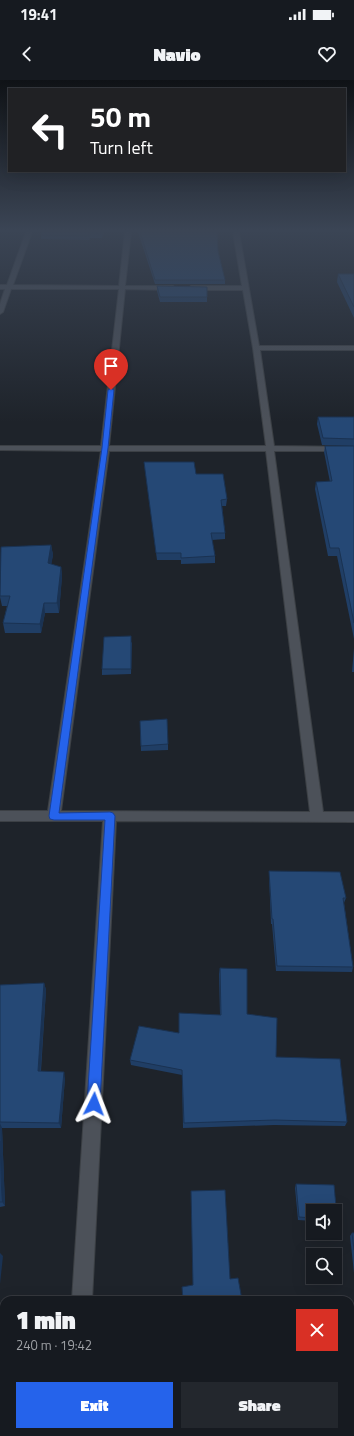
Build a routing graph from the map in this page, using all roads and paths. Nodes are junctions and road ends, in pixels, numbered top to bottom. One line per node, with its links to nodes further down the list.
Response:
1 (6, 295): 4 (street)
2 (121, 295): 8 (street)
3 (245, 295): 5 (street)
4 (0, 312)
5 (256, 348): 6 (street); 9 (street)
6 (354, 348)
7 (0, 448): 8 (street)
8 (105, 448): 9 (street); 12 (street)
9 (270, 449): 10 (street); 14 (street)
10 (354, 449)
11 (0, 816): 12 (street)
12 (54, 816): 13 (street)
13 (110, 816): 14 (street); 16 (street)
14 (317, 817): 15 (street)
15 (354, 817)
16 (82, 1296)

